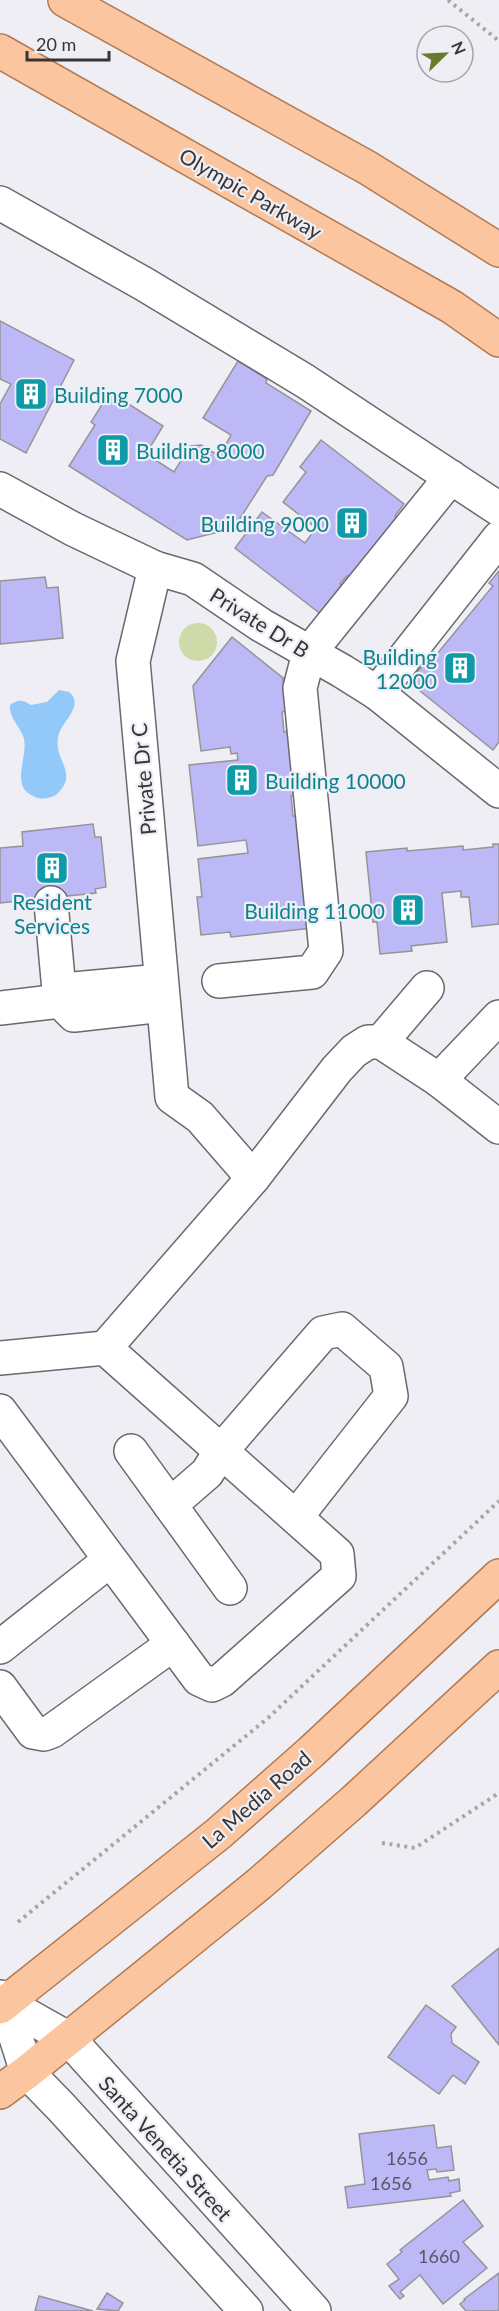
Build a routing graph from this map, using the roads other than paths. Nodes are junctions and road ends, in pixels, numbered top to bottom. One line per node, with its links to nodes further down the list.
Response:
1 (65, 0): 4 (main road)
2 (0, 51): 5 (main road, Olympic Parkway)
3 (0, 203): 6 (street)
4 (499, 250)
5 (499, 340)
6 (451, 477): 8 (street); 11 (street)
7 (0, 489): 10 (street, Private Dr B)
8 (499, 509)
9 (499, 538): 12 (street)
10 (155, 568): 11 (street, Private Dr B); 17 (street, Private Dr C)
11 (309, 653): 12 (street, Private Dr B); 15 (street)
12 (377, 693): 13 (street, Private Dr B)
13 (499, 791)
14 (51, 903): 18 (street)
15 (219, 981)
16 (427, 988): 21 (street)
17 (161, 993): 18 (street); 24 (street, Private Dr C)
18 (60, 1001): 19 (street)
19 (0, 1008)
20 (499, 1017): 22 (street)
21 (381, 1042): 22 (street); 24 (street)
22 (439, 1080): 23 (street)
23 (499, 1126)
24 (253, 1178): 25 (street)
25 (105, 1348): 26 (street); 29 (street)
26 (0, 1358)
27 (0, 1411): 32 (street)
28 (131, 1451): 30 (street)
29 (221, 1451): 30 (street); 31 (street); 31 (street)
30 (170, 1505): 34 (street)
31 (296, 1517): 35 (street)
32 (110, 1560): 35 (street); 36 (street)
33 (499, 1576): 39 (main road, La Media Road)
34 (230, 1588)
35 (173, 1644): 38 (street)
36 (0, 1647)
37 (499, 1667): 40 (main road)
38 (0, 1687)
39 (2, 2002): 40 (street, Santa Venetia Street); 41 (street)
40 (69, 2038): 41 (main road); 44 (street, Santa Venetia Street)
41 (27, 2072): 42 (main road); 43 (street)
42 (0, 2092)
43 (246, 2311)
44 (314, 2311)

